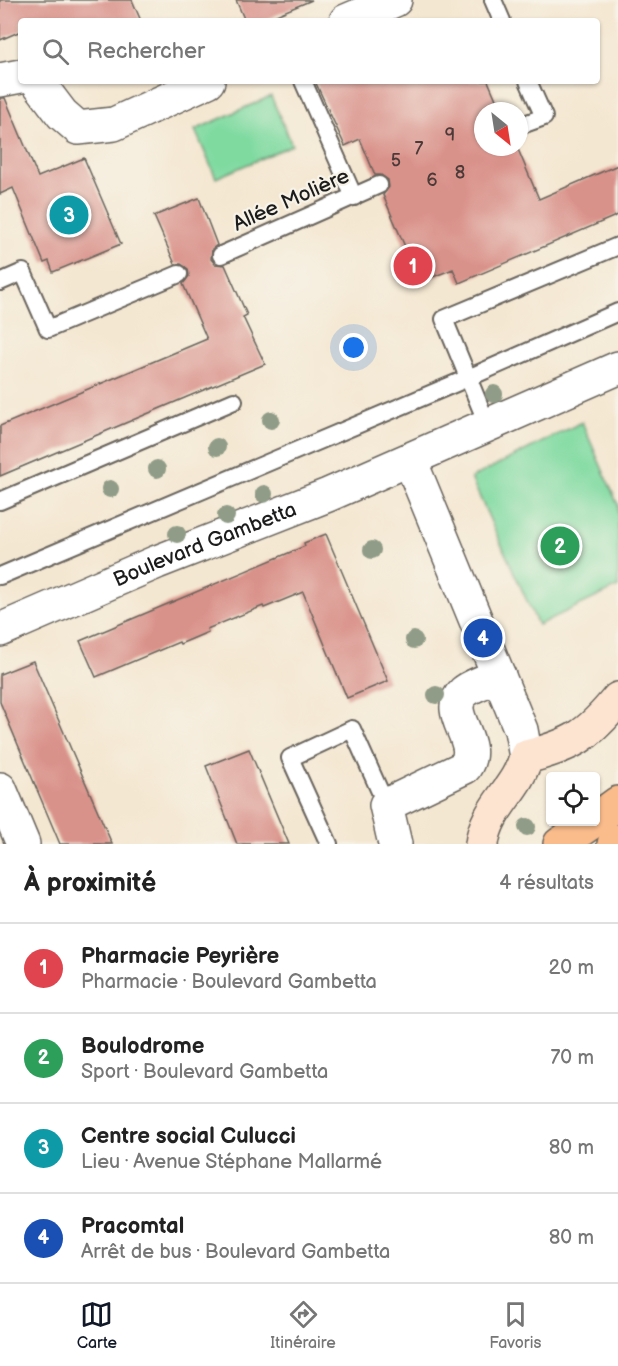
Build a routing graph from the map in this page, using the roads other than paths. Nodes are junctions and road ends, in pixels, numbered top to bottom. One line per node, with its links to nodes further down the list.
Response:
1 (395, 0): 3 (street)
2 (493, 0): 4 (lane)
3 (353, 18)
4 (501, 18)
5 (18, 77): 6 (street)
6 (0, 80)
7 (40, 84): 8 (street)
8 (201, 84)
9 (304, 84): 13 (lane)
10 (529, 84): 11 (lane)
11 (528, 123)
12 (379, 185): 13 (lane, Allée Molière)
13 (354, 197): 15 (lane, Allée Molière)
14 (618, 246): 20 (lane)
15 (221, 255)
16 (179, 274): 17 (lane)
17 (0, 282)
18 (618, 312): 20 (lane)
19 (618, 368): 22 (street, Boulevard Gambetta)
20 (468, 378): 22 (lane); 25 (lane)
21 (234, 401): 24 (lane)
22 (488, 426): 23 (street, Boulevard Gambetta)
23 (410, 460): 26 (street, Boulevard Gambetta); 27 (street)
24 (0, 501)
25 (0, 576)
26 (0, 630)
27 (499, 676): 29 (street); 32 (street)
28 (618, 699): 29 (street)
29 (526, 757): 39 (street)
30 (0, 789): 35 (street)
31 (618, 803): 33 (main road)
32 (386, 805): 37 (lane); 38 (street)
33 (600, 816)
34 (586, 826): 40 (main road)
35 (12, 830)
36 (618, 841): 41 (main road)
37 (329, 844)
38 (395, 844)
39 (482, 844)
40 (560, 844)
41 (614, 844)

